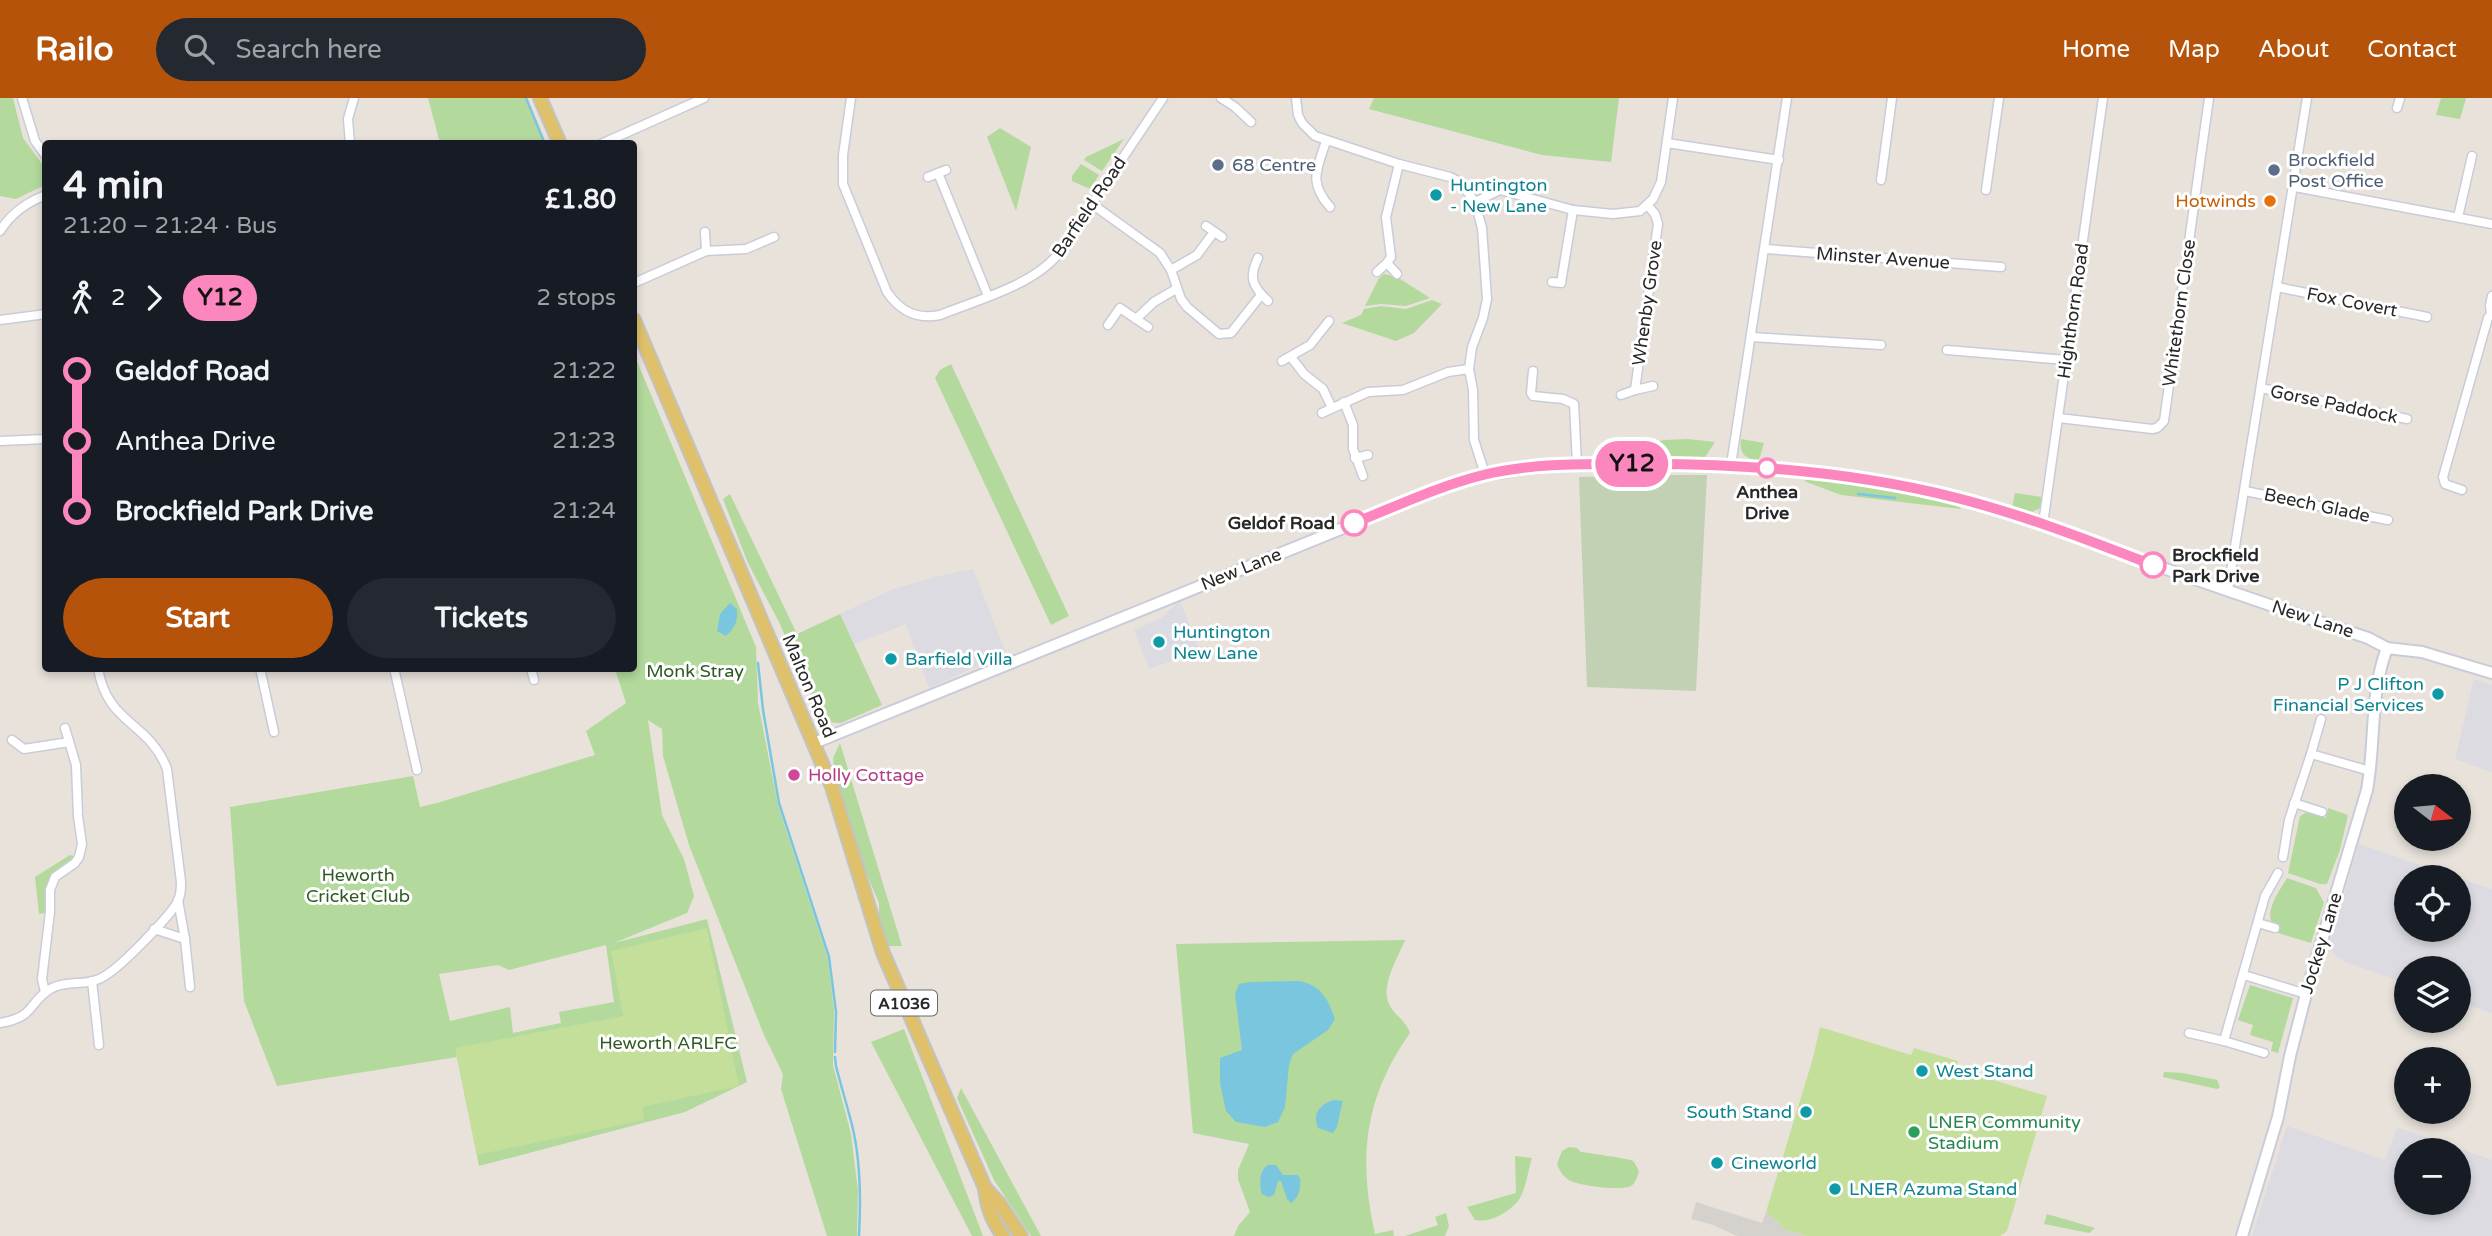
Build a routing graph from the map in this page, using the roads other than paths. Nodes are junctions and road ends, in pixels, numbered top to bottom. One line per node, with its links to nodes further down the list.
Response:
1 (22, 98): 22 (street)
2 (354, 98): 17 (street)
3 (540, 98): 18 (main road)
4 (704, 98): 19 (street)
5 (850, 98): 54 (street, Barfield Road)
6 (1163, 98): 32 (street, Barfield Road)
7 (1222, 98): 16 (street)
8 (1296, 98): 20 (street)
9 (1673, 98): 21 (street)
10 (1787, 98): 24 (street)
11 (1892, 98): 27 (street)
12 (1999, 98): 29 (street)
13 (2102, 98): 68 (street, Highthorn Road)
14 (2209, 98): 78 (street, Whitethorn Close)
15 (2307, 98): 28 (street)
16 (1251, 122)
17 (350, 140)
18 (558, 140)
19 (610, 140)
20 (1326, 141): 25 (street); 34 (street)
21 (1667, 144): 24 (street); 33 (street)
22 (42, 150)
23 (2472, 156): 36 (street)
24 (1779, 160): 42 (street)
25 (1399, 164): 31 (street); 45 (street)
26 (928, 177): 54 (street)
27 (1881, 180)
28 (2295, 187): 36 (street); 52 (street)
29 (1986, 190)
30 (42, 197): 39 (street)
31 (1475, 202): 35 (street); 69 (street)
32 (1092, 204): 47 (street); 54 (street, Barfield Road)
33 (1648, 206): 35 (street); 73 (street, Whenby Grove)
34 (1329, 207)
35 (1573, 210): 51 (street)
36 (2458, 217): 37 (street)
37 (2492, 224)
38 (1206, 226): 47 (street)
39 (0, 231)
40 (705, 232): 43 (street)
41 (774, 237): 43 (street)
42 (1766, 249): 46 (street, Minster Avenue); 65 (street)
43 (706, 251): 50 (street)
44 (1258, 258): 53 (street)
45 (1387, 263): 48 (street); 49 (street)
46 (2001, 267)
47 (1171, 270): 53 (street)
48 (1377, 272)
49 (1397, 274)
50 (637, 282)
51 (1558, 285)
52 (2277, 287): 58 (street, Fox Covert); 72 (street)
53 (1176, 289): 59 (street)
54 (988, 296)
55 (2492, 296): 56 (street)
56 (2491, 314): 88 (street)
57 (42, 315): 60 (street)
58 (2427, 317)
59 (1136, 319): 62 (street); 64 (street)
60 (0, 320)
61 (1329, 321): 76 (street)
62 (1108, 325)
63 (637, 327): 105 (main road, Malton Road / A1036)
64 (1148, 327)
65 (1751, 337): 66 (street); 85 (street)
66 (1881, 345)
67 (1947, 349): 68 (street)
68 (2066, 360): 78 (street, Highthorn Road)
69 (1469, 369): 75 (street); 86 (street)
70 (1533, 371): 84 (street)
71 (1653, 386): 73 (street, Whenby Grove)
72 (2261, 388): 79 (street, Gorse Paddock); 89 (street)
73 (1635, 390): 74 (street, Whenby Grove)
74 (1621, 394)
75 (1344, 402): 76 (street); 83 (street)
76 (1332, 408): 77 (street)
77 (1322, 413)
78 (2059, 418): 91 (street, Highthorn Road)
79 (2407, 419)
80 (42, 439): 81 (street)
81 (0, 441)
82 (1368, 455): 83 (street)
83 (1355, 458): 87 (street)
84 (1577, 465): 85 (street, New Lane); 86 (street, New Lane)
85 (1731, 466): 91 (street, New Lane)
86 (1485, 474): 105 (street, New Lane)
87 (1363, 476)
88 (2462, 489)
89 (2245, 491): 90 (street, Beech Glade); 92 (street)
90 (2388, 520)
91 (2043, 524): 92 (street, New Lane)
92 (2228, 590): 93 (street, New Lane)
93 (2387, 648): 98 (street, New Lane); 108 (street, Jockey Lane)
94 (100, 672): 113 (street)
95 (261, 672): 102 (street)
96 (395, 672): 107 (street)
97 (532, 672): 99 (street)
98 (2492, 673)
99 (534, 680)
100 (2322, 719): 106 (street)
101 (65, 728): 104 (street)
102 (274, 732)
103 (12, 740): 104 (street)
104 (69, 741): 121 (street)
105 (814, 743): 128 (main road, Malton Road / A1036)
106 (2311, 754): 108 (street); 109 (street)
107 (417, 770)
108 (2370, 771): 122 (street, Jockey Lane)
109 (2294, 803): 110 (street); 111 (street)
110 (2322, 812)
111 (2283, 857)
112 (2278, 873): 114 (street)
113 (178, 900): 116 (street); 117 (street)
114 (2258, 923): 115 (street); 118 (street)
115 (2275, 928)
116 (153, 929): 117 (street); 119 (street)
117 (185, 939): 120 (street)
118 (2244, 975): 122 (street); 125 (street)
119 (92, 981): 121 (street); 126 (street)
120 (190, 987)
121 (45, 992): 123 (street)
122 (2306, 994): 131 (street, Jockey Lane)
123 (0, 1023)
124 (2189, 1033): 125 (street)
125 (2224, 1041): 127 (street)
126 (99, 1045)
127 (2264, 1053)
128 (985, 1188): 129 (main road, Malton Road / A1036); 130 (main road, Malton Road / A1036)
129 (1003, 1236)
130 (1021, 1236)
131 (2242, 1236)

